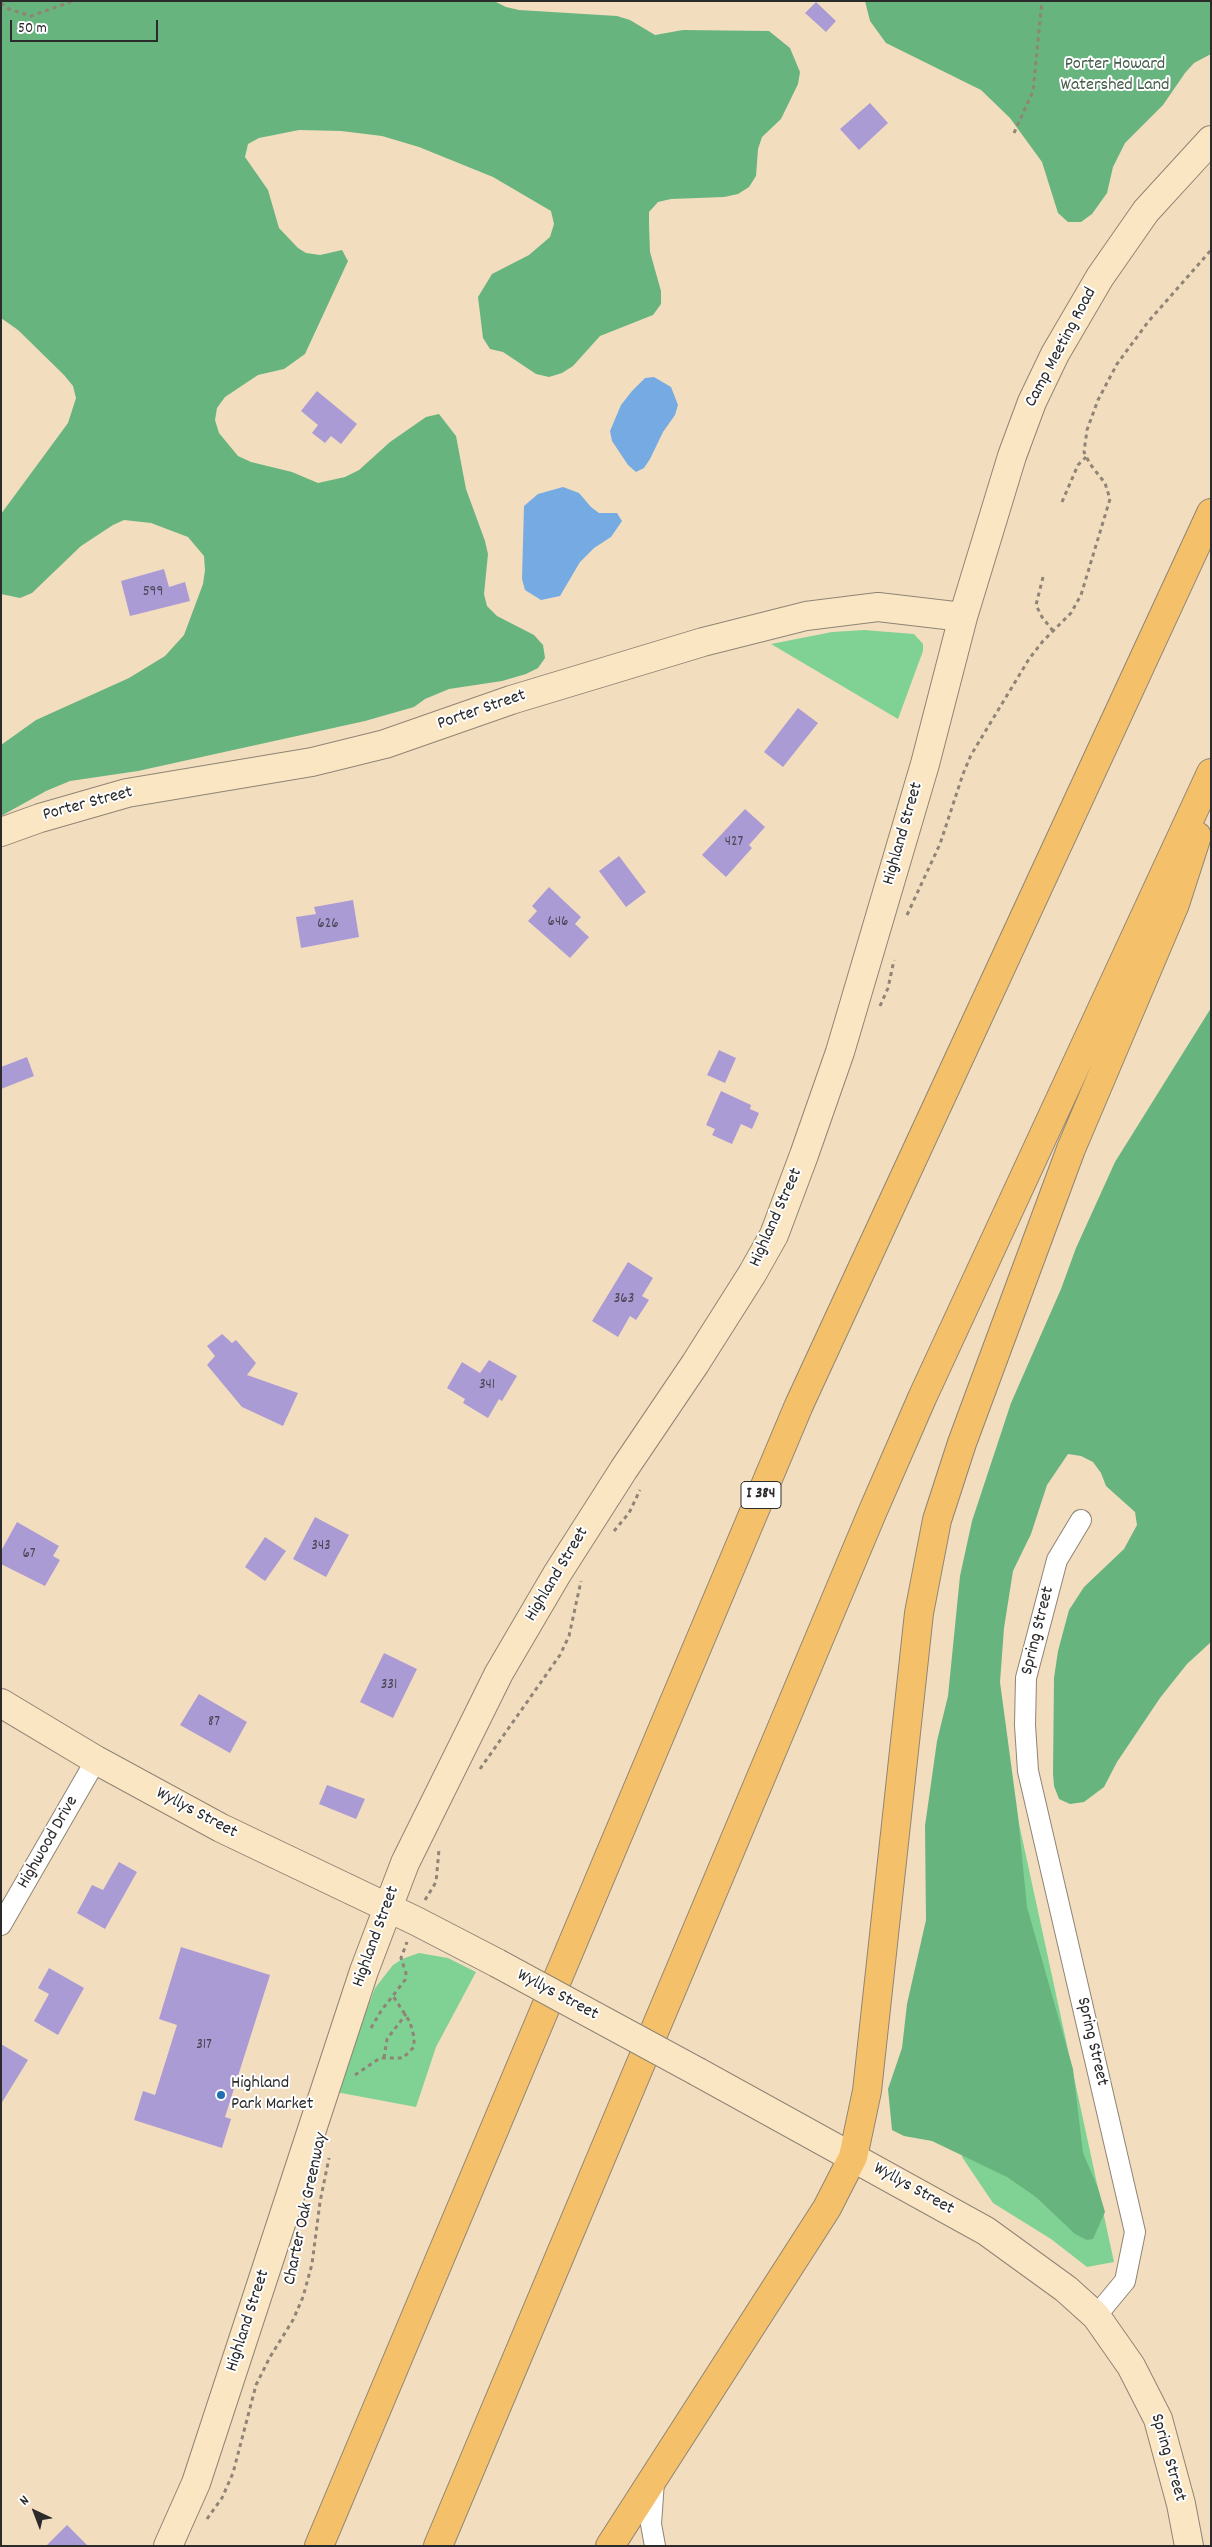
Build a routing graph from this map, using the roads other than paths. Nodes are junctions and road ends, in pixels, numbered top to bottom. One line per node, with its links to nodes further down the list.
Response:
1 (1211, 140): 3 (main road, Camp Meeting Road)
2 (1211, 513): 15 (highway, I 384)
3 (963, 617): 5 (main road, Porter Street); 9 (main road, Highland Street)
4 (1210, 775): 11 (highway); 16 (highway)
5 (1, 832)
6 (1081, 1520): 12 (street, Spring Street)
7 (1, 1703): 8 (main road, Wyllys Street)
8 (96, 1760): 9 (main road, Wyllys Street); 10 (street, Highwood Drive)
9 (387, 1907): 11 (main road, Wyllys Street, bridge); 14 (main road, Highland Street)
10 (1, 1925)
11 (853, 2157): 12 (main road, Wyllys Street); 13 (highway)
12 (1096, 2316): 19 (main road, Spring Street)
13 (655, 2474): 17 (highway); 18 (street)
14 (168, 2546)
15 (320, 2546)
16 (438, 2546)
17 (610, 2546)
18 (655, 2546)
19 (1189, 2546)

